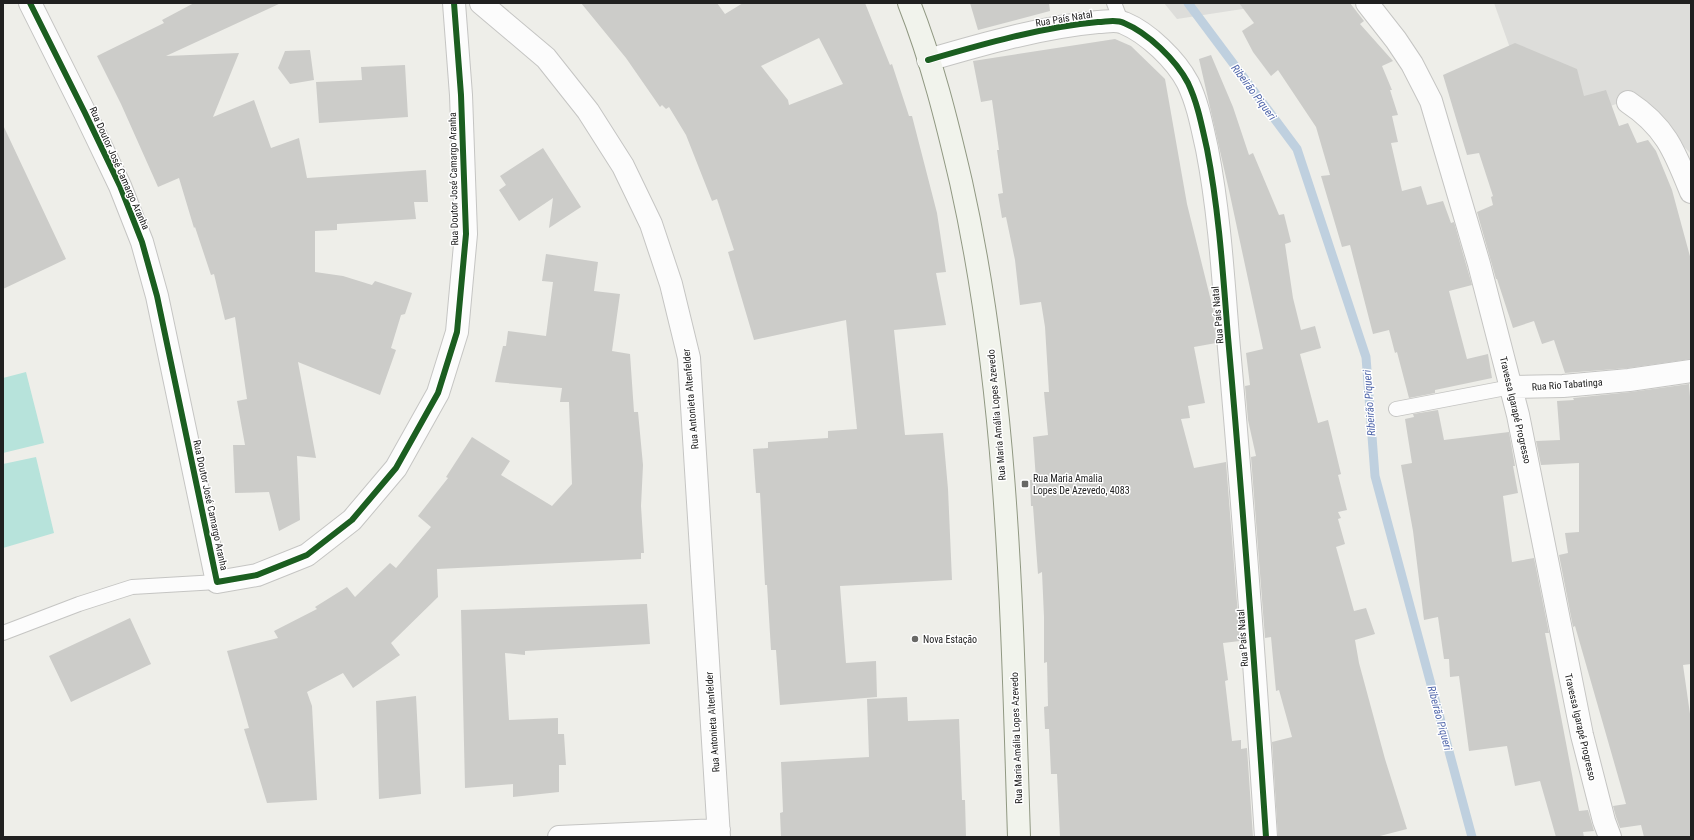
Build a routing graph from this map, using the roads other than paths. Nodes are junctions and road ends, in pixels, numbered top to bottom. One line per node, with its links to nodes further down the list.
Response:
1 (30, 3): 13 (street, Rua Doutor José Camargo Aranha)
2 (454, 3): 13 (street, Rua Doutor José Camargo Aranha)
3 (481, 3): 15 (street, Rua Antonieta Altenfelder)
4 (909, 3): 7 (main road, Rua Maria Amália Lopes Azevedo)
5 (1367, 3): 11 (street, Travessa Igarapé Progresso)
6 (1117, 12): 7 (street, Rua País Natal); 18 (street, Rua País Natal)
7 (928, 60): 17 (main road, Rua Maria Amália Lopes Azevedo)
8 (1628, 102): 9 (street)
9 (1691, 192)
10 (1691, 370): 11 (street, Rua Rio Tabatinga)
11 (1511, 387): 12 (lane, Rua Rio Tabatinga); 19 (street, Travessa Igarapé Progresso)
12 (1396, 409)
13 (217, 582): 14 (lane)
14 (3, 633)
15 (719, 834): 16 (street)
16 (559, 837)
17 (1019, 837)
18 (1266, 837)
19 (1610, 837)

